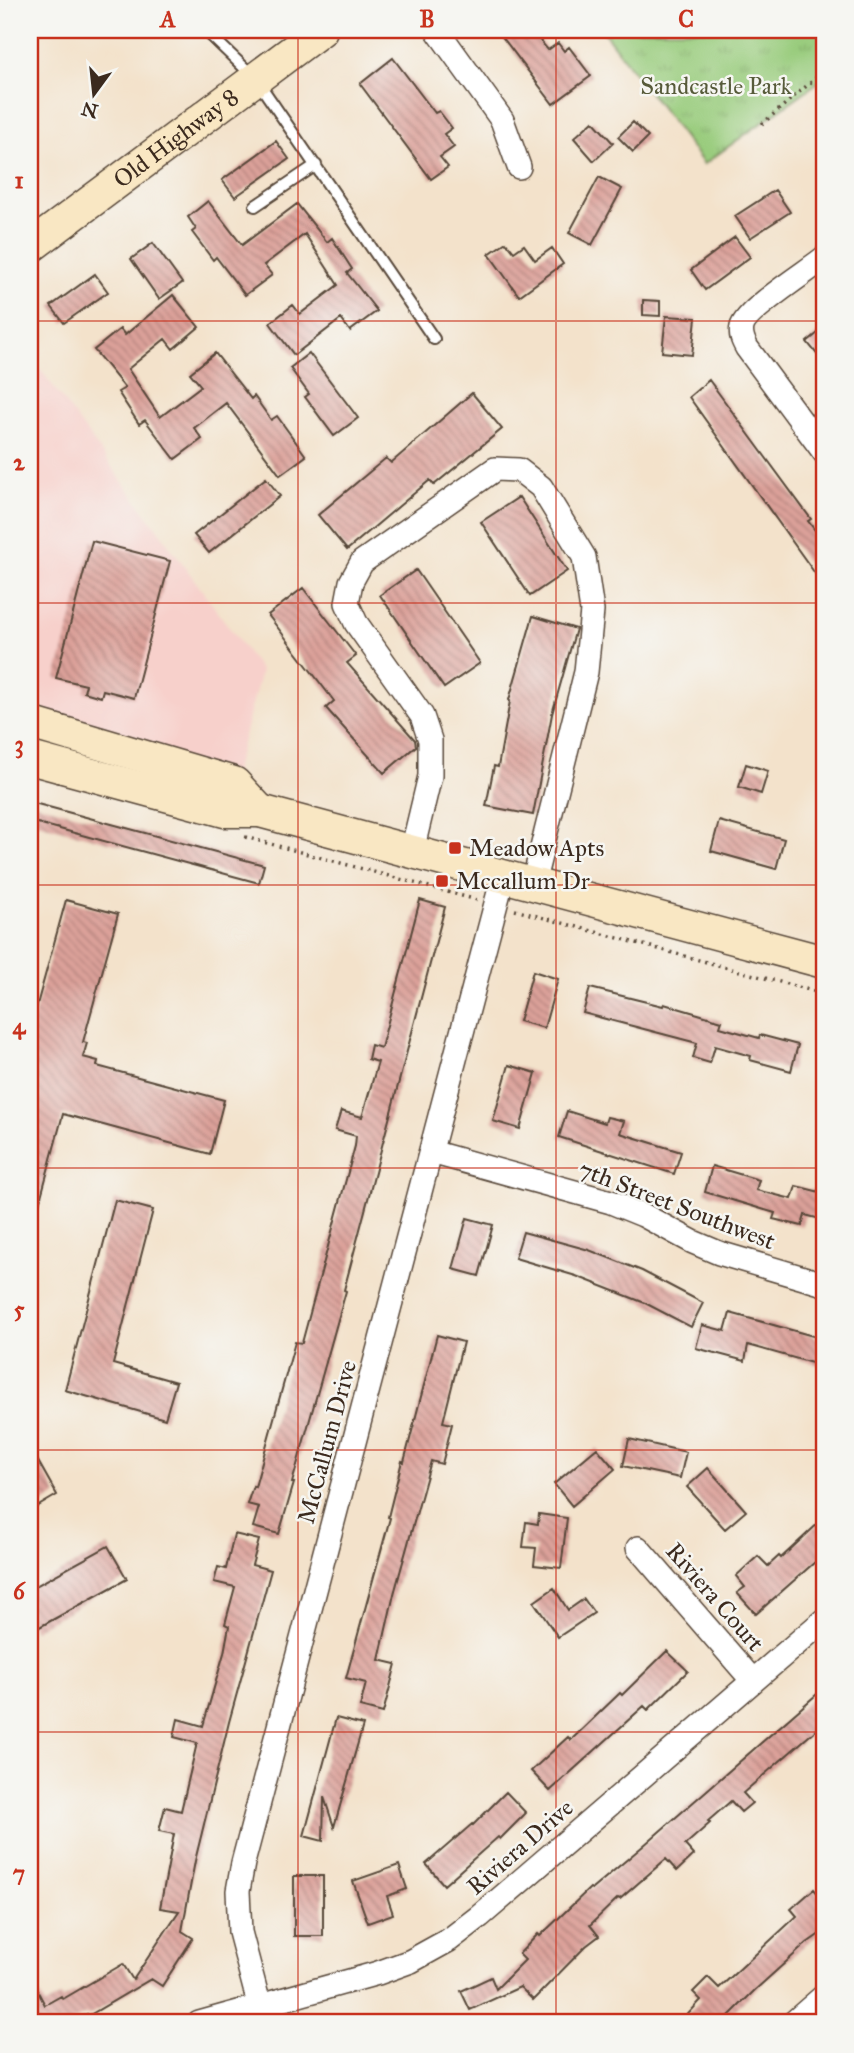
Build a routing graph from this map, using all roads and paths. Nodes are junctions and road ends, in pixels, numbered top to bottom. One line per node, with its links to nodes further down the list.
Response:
1 (205, 30): 5 (lane)
2 (321, 30): 5 (main road, Old Highway 8)
3 (437, 30): 8 (street)
4 (824, 71): 6 (path)
5 (256, 79): 7 (lane); 10 (main road, Old Highway 8)
6 (762, 124)
7 (316, 165): 9 (lane); 12 (lane)
8 (519, 167)
9 (255, 206)
10 (30, 247)
11 (824, 258): 13 (street)
12 (434, 339)
13 (824, 452)
14 (30, 723): 16 (main road)
15 (30, 758): 16 (main road)
16 (260, 811): 18 (main road)
17 (242, 836): 21 (path)
18 (412, 851): 19 (main road); 20 (street)
19 (503, 877): 20 (main road); 24 (street, McCallum Drive)
20 (526, 897): 22 (main road); 23 (path)
21 (478, 900)
22 (824, 962)
23 (824, 994)
24 (431, 1152): 25 (street, 7th Street Southwest); 30 (street, McCallum Drive)
25 (824, 1284)
26 (638, 1548): 28 (street, Riviera Court)
27 (824, 1620): 28 (street, Riviera Drive)
28 (753, 1681): 30 (street, Riviera Drive)
29 (824, 1996): 32 (street)
30 (262, 2014): 31 (street, Riviera Drive)
31 (199, 2023)
32 (793, 2023)

